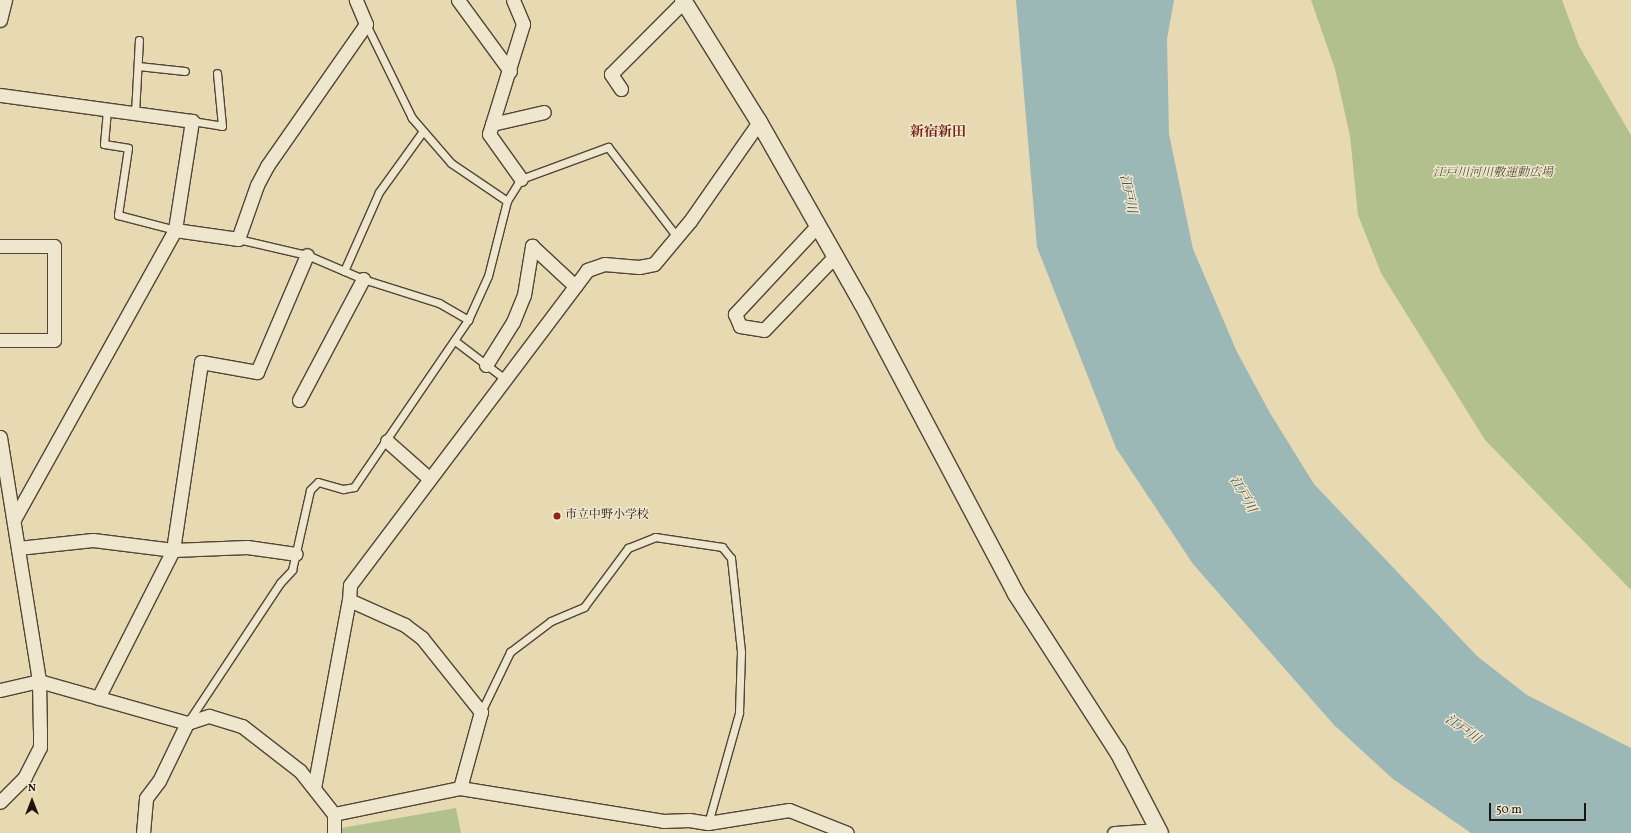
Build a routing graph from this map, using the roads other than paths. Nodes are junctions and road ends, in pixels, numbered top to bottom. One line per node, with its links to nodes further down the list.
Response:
1 (5, 0): 6 (street)
2 (356, 0): 7 (street)
3 (458, 0): 11 (street)
4 (513, 0): 11 (street)
5 (684, 1): 13 (street); 19 (street)
6 (0, 20)
7 (366, 24): 21 (lane); 27 (street)
8 (140, 40): 9 (lane)
9 (138, 66): 10 (lane); 17 (lane)
10 (185, 71)
11 (510, 71): 20 (street)
12 (217, 73): 18 (lane)
13 (621, 89)
14 (0, 96): 15 (street)
15 (107, 110): 17 (street); 25 (lane)
16 (544, 112): 20 (street)
17 (135, 113): 18 (street)
18 (192, 121): 25 (street)
19 (759, 122): 24 (street); 26 (street)
20 (492, 124): 22 (street)
21 (423, 131): 23 (lane); 31 (lane)
22 (521, 178): 23 (lane); 26 (lane)
23 (508, 200): 34 (lane)
24 (818, 225): 30 (street); 30 (street)
25 (175, 230): 27 (street); 43 (street)
26 (677, 237): 33 (street)
27 (238, 240): 29 (lane)
28 (0, 246): 35 (street)
29 (307, 255): 31 (lane); 45 (street)
30 (835, 256): 59 (street)
31 (344, 271): 32 (lane)
32 (363, 279): 34 (lane); 39 (street)
33 (575, 286): 37 (street); 38 (street)
34 (468, 320): 36 (lane)
35 (0, 340)
36 (455, 341): 37 (lane); 41 (lane)
37 (486, 365): 38 (lane)
38 (505, 380): 42 (street)
39 (300, 400)
40 (0, 437): 43 (street)
41 (387, 441): 42 (street); 46 (lane)
42 (430, 479): 47 (street)
43 (14, 519): 44 (street)
44 (18, 548): 45 (street); 48 (street)
45 (173, 550): 46 (street); 50 (street)
46 (296, 554): 52 (lane)
47 (349, 600): 51 (street); 53 (street)
48 (39, 681): 49 (street); 50 (street); 55 (street)
49 (0, 690)
50 (98, 698): 52 (street)
51 (481, 712): 54 (street); 57 (lane)
52 (187, 723): 53 (street); 60 (street)
53 (314, 788): 56 (street)
54 (460, 788): 56 (street); 58 (street)
55 (0, 802)
56 (334, 814): 61 (street)
57 (708, 823): 58 (street); 62 (street)
58 (663, 827)
59 (1160, 831): 63 (street)
60 (143, 833)
61 (334, 833)
62 (847, 833)
63 (1114, 833)

